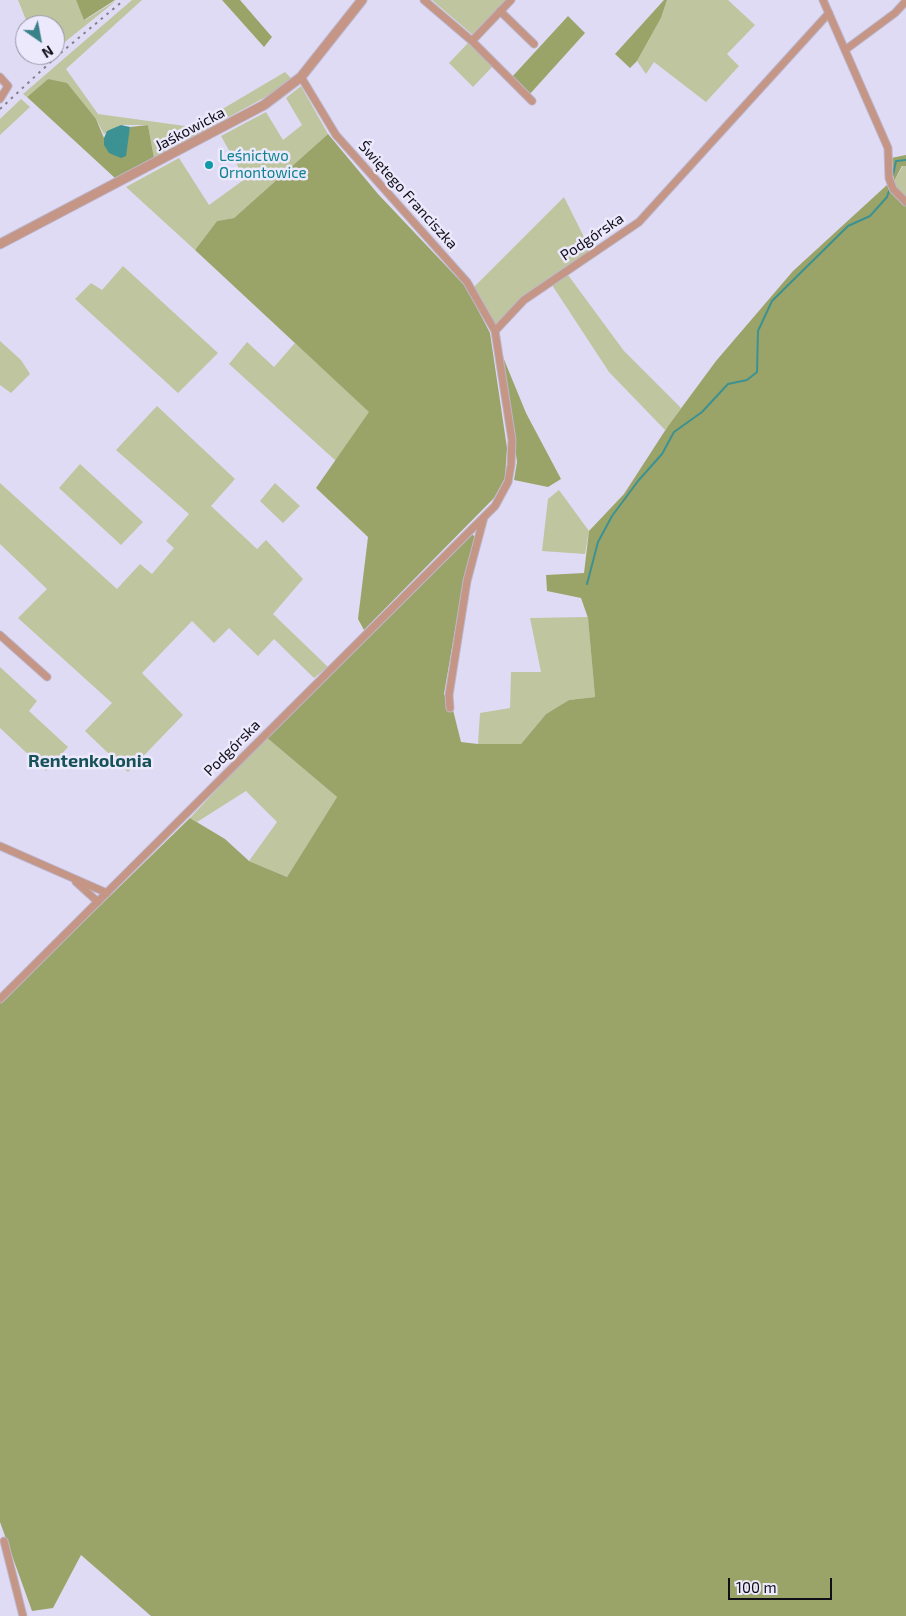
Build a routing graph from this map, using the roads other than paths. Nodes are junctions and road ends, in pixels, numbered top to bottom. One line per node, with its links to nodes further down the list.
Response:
1 (362, 0): 12 (street, Jaśkowicka)
2 (424, 0): 8 (street)
3 (511, 0): 6 (street)
4 (823, 0): 7 (street)
5 (906, 1): 10 (street)
6 (500, 11): 8 (street); 9 (street)
7 (828, 13): 10 (street); 17 (street, Podgórska)
8 (472, 41): 14 (street)
9 (534, 44)
10 (845, 50): 15 (street)
11 (0, 77): 13 (street)
12 (301, 77): 16 (street, Jaśkowicka); 17 (street, Świętego Franciszka)
13 (0, 99)
14 (532, 101)
15 (906, 202)
16 (0, 244)
17 (495, 331): 18 (street, Podgórska)
18 (484, 517): 21 (street, Podgórska); 24 (street, Podgórska)
19 (0, 635): 20 (street)
20 (47, 677)
21 (450, 708)
22 (0, 846): 23 (street)
23 (70, 877): 24 (street); 25 (street)
24 (107, 893): 25 (street, Podgórska)
25 (98, 902): 26 (street, Podgórska)
26 (0, 999)
27 (4, 1541): 28 (street)
28 (23, 1616)

